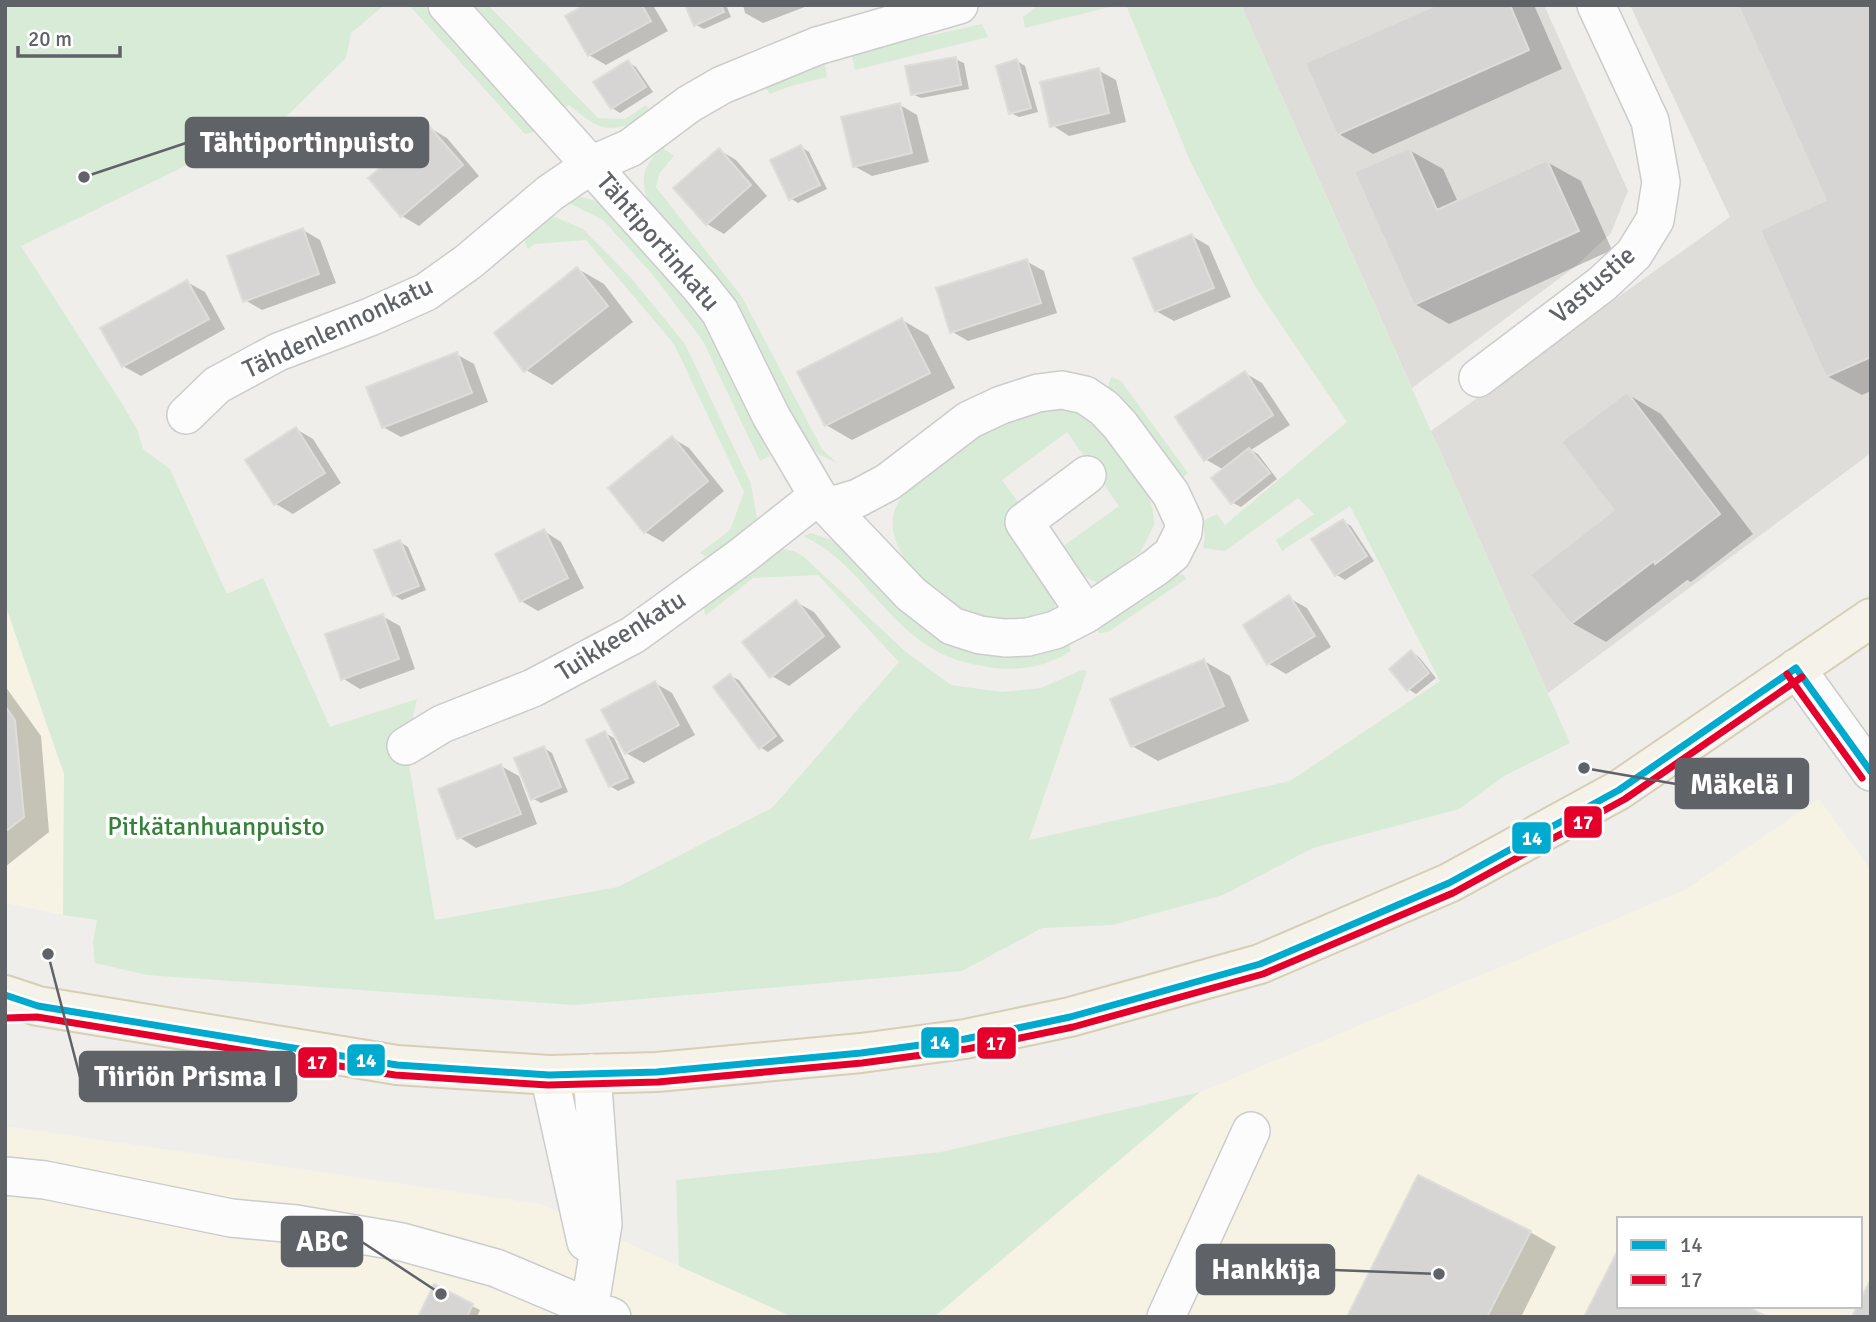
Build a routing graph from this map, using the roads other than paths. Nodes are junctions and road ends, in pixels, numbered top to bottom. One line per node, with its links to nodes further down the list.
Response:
1 (447, 5): 4 (street, Tähtiportinkatu)
2 (959, 5): 4 (street, Tähdenlennonkatu)
3 (1596, 5): 5 (street, Vastustie)
4 (592, 164): 6 (street, Tähdenlennonkatu); 8 (street, Tähtiportinkatu)
5 (1478, 378)
6 (186, 415)
7 (1087, 475): 9 (street)
8 (823, 501): 9 (street, Tähtiportinkatu); 9 (street, Tähtiportinkatu); 12 (street, Tuikkeenkatu)
9 (1086, 614)
10 (1871, 618): 11 (main road)
11 (1796, 668): 13 (street); 15 (main road)
12 (406, 746)
13 (1871, 772)
14 (16, 1003): 16 (main road)
15 (592, 1073): 16 (main road); 19 (street)
16 (549, 1075): 19 (street)
17 (1251, 1130): 20 (street)
18 (5, 1176): 19 (street)
19 (596, 1306)
20 (1166, 1317)

